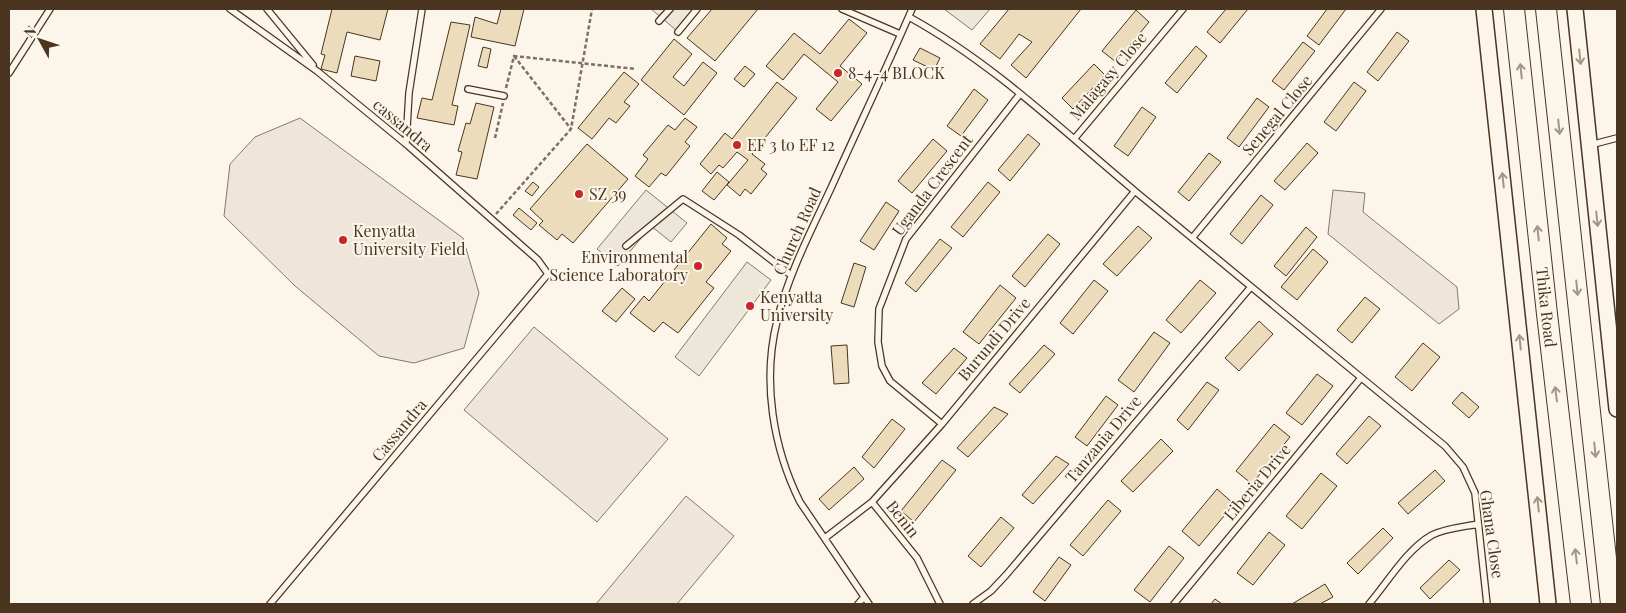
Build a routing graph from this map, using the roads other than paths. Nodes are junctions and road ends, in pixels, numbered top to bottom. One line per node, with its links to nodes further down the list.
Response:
1 (50, 9): 20 (lane)
2 (230, 9): 19 (lane, cassandra)
3 (267, 9): 19 (lane)
4 (422, 9): 26 (lane)
5 (670, 9): 16 (lane)
6 (697, 9): 17 (lane)
7 (842, 9): 18 (lane)
8 (912, 9): 15 (lane, Church Road)
9 (1183, 9): 24 (lane, Malagasy Close)
10 (1381, 9): 29 (lane, Senegal Close)
11 (1484, 9): 49 (main road, Thika Road, one-way to 11)
12 (1514, 9): 50 (highway, Thika Road, one-way to 12)
13 (1546, 9): 51 (highway, Thika Road, one-way to 51)
14 (1575, 9): 27 (main road, one-way to 27)
15 (909, 17): 18 (lane, Church Road); 22 (lane, Ghana Close)
16 (659, 21)
17 (678, 32)
18 (900, 34): 32 (lane, Church Road)
19 (317, 71): 26 (lane, cassandra)
20 (9, 73)
21 (468, 89): 23 (lane)
22 (1020, 94): 24 (lane, Ghana Close); 36 (lane, Uganda Crescent)
23 (504, 96)
24 (1074, 138): 28 (lane, Ghana Close)
25 (1617, 138): 27 (lane)
26 (406, 144): 31 (lane, cassandra)
27 (1590, 145): 35 (main road, one-way to 35)
28 (1135, 191): 29 (lane, Ghana Close); 36 (lane, Burundi Drive)
29 (1193, 237): 33 (lane, Ghana Close)
30 (626, 246): 32 (lane)
31 (548, 274): 41 (lane, Cassandra)
32 (791, 276): 39 (lane, Church Road)
33 (1250, 288): 34 (lane, Ghana Close); 45 (lane, Tanzania Drive)
34 (1361, 378): 38 (lane, Ghana Close); 46 (lane, Liberia Drive)
35 (1617, 409)
36 (942, 424): 37 (lane, Burundi Drive)
37 (872, 502): 39 (lane, Benin); 44 (lane, Benin)
38 (1478, 524): 47 (lane); 48 (lane, Ghana Close)
39 (825, 538): 40 (lane, Church Road)
40 (864, 597): 42 (lane); 43 (lane, Church Road)
41 (270, 604)
42 (858, 604)
43 (869, 604)
44 (940, 604)
45 (973, 604)
46 (1174, 604)
47 (1368, 604)
48 (1487, 604)
49 (1548, 604)
50 (1581, 604)
51 (1612, 604)

